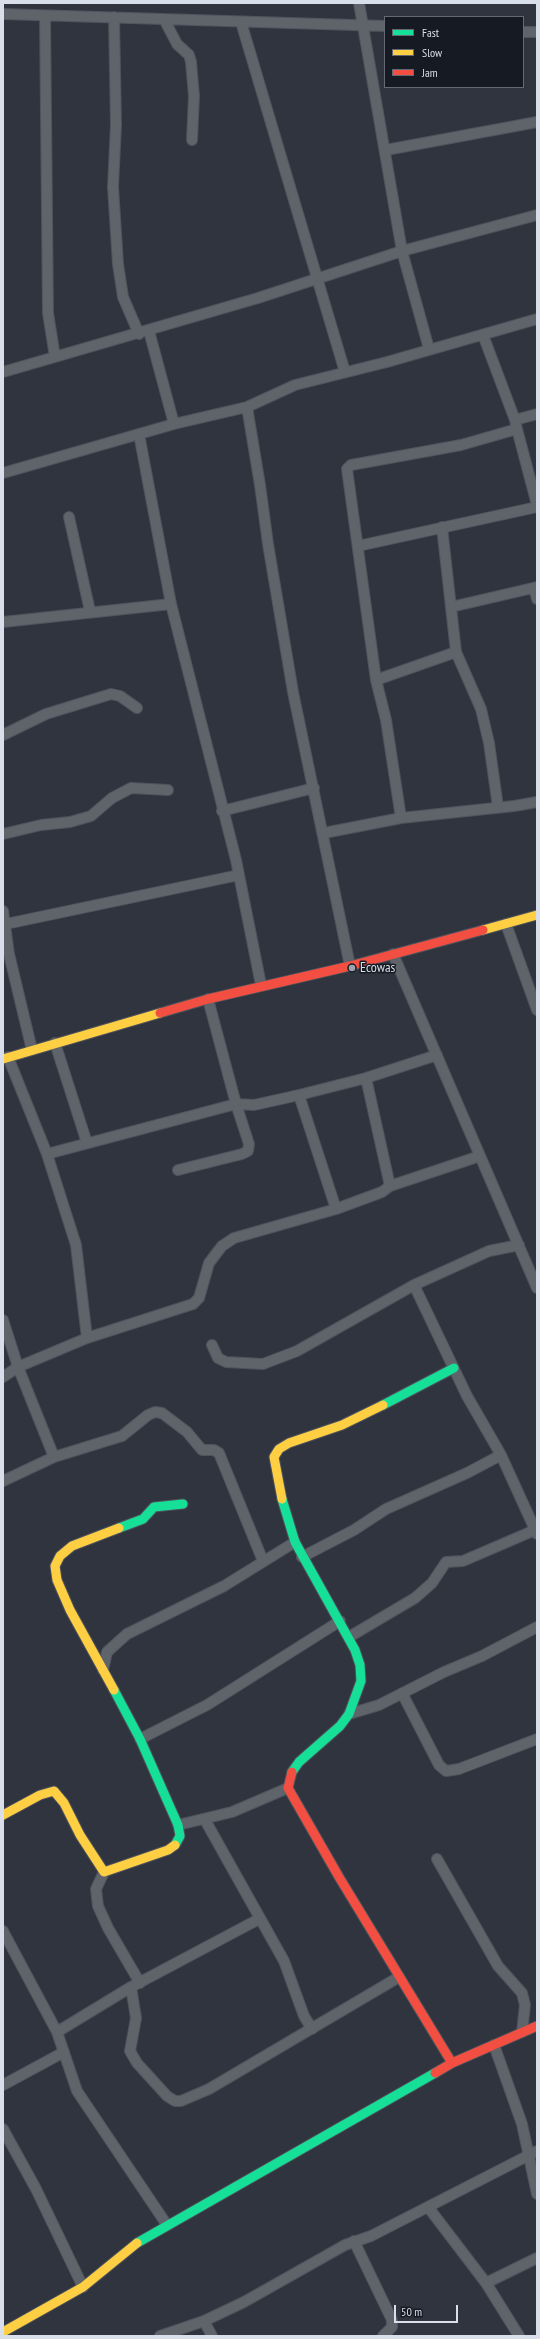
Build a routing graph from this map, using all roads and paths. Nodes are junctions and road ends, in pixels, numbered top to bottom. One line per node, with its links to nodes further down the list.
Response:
1 (358, 3): 7 (street)
2 (3, 14): 3 (street)
3 (45, 16): 4 (street); 22 (street)
4 (114, 17): 5 (street); 19 (street)
5 (165, 21): 6 (street); 12 (street)
6 (241, 22): 7 (street); 16 (street)
7 (362, 24): 8 (street); 13 (street)
8 (384, 26)
9 (524, 32): 10 (street)
10 (537, 32)
11 (537, 122): 13 (street)
12 (192, 140)
13 (386, 150): 15 (street)
14 (537, 215): 15 (street)
15 (402, 251): 16 (street); 21 (street)
16 (317, 278): 18 (street); 24 (street)
17 (537, 319): 20 (street)
18 (149, 331): 19 (street); 27 (street)
19 (139, 334): 22 (street)
20 (483, 335): 21 (street); 28 (street)
21 (428, 349): 24 (street)
22 (55, 357): 23 (street)
23 (3, 372)
24 (345, 372): 25 (street)
25 (247, 407): 27 (street); 45 (street)
26 (537, 414): 28 (street)
27 (174, 424): 29 (street)
28 (516, 425): 31 (street); 34 (street)
29 (138, 434): 30 (street); 37 (street)
30 (3, 474)
31 (537, 506): 33 (street)
32 (69, 517): 39 (street)
33 (442, 528): 34 (street); 38 (street)
34 (358, 546): 42 (street)
35 (536, 587): 36 (street); 38 (street)
36 (537, 599)
37 (171, 604): 39 (street); 49 (street)
38 (451, 607): 41 (street)
39 (90, 611): 40 (street)
40 (3, 622)
41 (456, 652): 42 (street); 48 (street)
42 (376, 680): 50 (street)
43 (137, 708): 44 (street)
44 (3, 735)
45 (314, 788): 49 (street); 51 (street)
46 (168, 790): 52 (street)
47 (537, 802): 48 (street)
48 (498, 807): 50 (street)
49 (222, 811): 53 (street)
50 (401, 818): 51 (street)
51 (324, 833): 59 (street)
52 (3, 834)
53 (239, 875): 56 (street); 60 (street)
54 (3, 912): 56 (street)
55 (537, 915): 57 (street)
56 (6, 924): 64 (street)
57 (506, 924): 58 (street); 62 (street)
58 (393, 954): 59 (street); 65 (street)
59 (350, 966): 60 (street)
60 (261, 985): 61 (street)
61 (208, 999): 63 (street); 69 (street)
62 (537, 1010)
63 (55, 1043): 64 (street); 70 (street)
64 (32, 1050): 66 (street)
65 (437, 1055): 67 (street); 72 (street)
66 (5, 1058): 71 (street)
67 (366, 1078): 68 (street); 74 (street)
68 (299, 1095): 69 (street); 75 (street)
69 (236, 1104): 70 (street); 73 (street)
70 (87, 1143): 71 (street)
71 (47, 1154): 80 (street)
72 (480, 1156): 74 (street); 76 (street)
73 (178, 1170)
74 (390, 1186): 75 (street)
75 (336, 1209): 80 (street)
76 (519, 1245): 77 (street); 78 (street)
77 (414, 1285): 81 (street); 83 (street)
78 (537, 1288)
79 (3, 1320): 82 (street)
80 (87, 1338): 82 (street)
81 (212, 1345)
82 (18, 1366): 84 (street); 86 (street)
83 (454, 1368): 85 (street); 90 (street)
84 (3, 1377)
85 (501, 1455): 89 (street); 91 (street)
86 (54, 1457): 87 (street); 92 (street)
87 (3, 1481)
88 (183, 1504): 96 (street)
89 (536, 1532): 95 (street)
90 (295, 1542): 91 (street); 92 (street)
91 (302, 1557): 93 (street)
92 (263, 1561): 97 (street)
93 (340, 1621): 95 (street); 101 (street)
94 (537, 1626): 99 (street)
95 (349, 1637): 100 (street)
96 (93, 1651): 97 (street); 98 (street)
97 (107, 1652): 98 (street)
98 (103, 1670): 101 (street)
99 (402, 1693): 100 (street); 102 (street)
100 (349, 1714): 103 (street)
101 (140, 1739): 106 (street)
102 (537, 1739)
103 (288, 1788): 105 (street); 111 (street)
104 (3, 1815): 108 (street)
105 (205, 1820): 106 (street); 109 (street)
106 (178, 1825): 108 (street)
107 (437, 1859): 116 (street)
108 (104, 1872): 112 (street)
109 (259, 1919): 112 (street); 114 (street)
110 (4, 1936): 115 (street)
111 (399, 1978): 114 (street); 119 (street)
112 (136, 1985): 114 (street); 115 (street)
113 (537, 2026): 116 (street)
114 (312, 2029)
115 (57, 2032): 118 (street)
116 (522, 2032): 117 (street)
117 (494, 2045): 119 (street); 122 (street)
118 (64, 2052): 120 (street); 125 (street)
119 (452, 2063): 125 (street)
120 (3, 2085)
121 (3, 2129): 129 (street)
122 (533, 2153): 123 (street); 124 (street)
123 (537, 2194)
124 (428, 2207): 126 (street); 128 (street)
125 (167, 2225): 129 (street)
126 (354, 2241): 130 (street); 134 (street)
127 (537, 2258): 128 (street)
128 (486, 2283): 135 (street)
129 (83, 2287): 131 (street)
130 (204, 2321): 132 (street); 133 (street)
131 (3, 2332)
132 (160, 2336)
133 (212, 2336)
134 (383, 2336)
135 (519, 2336)

